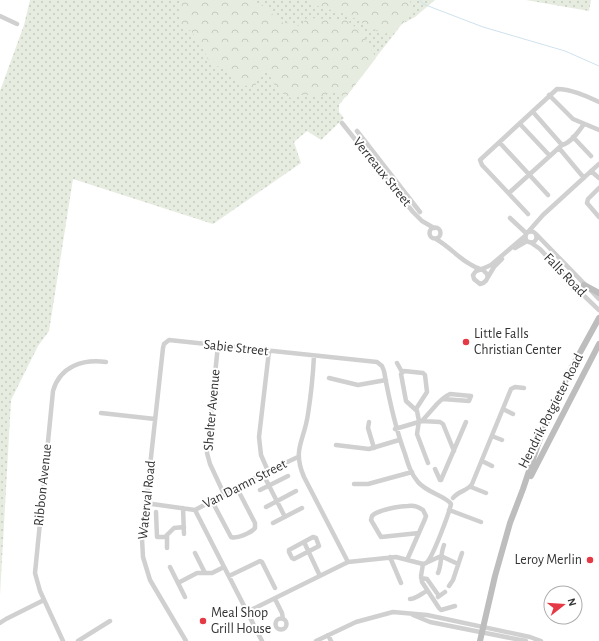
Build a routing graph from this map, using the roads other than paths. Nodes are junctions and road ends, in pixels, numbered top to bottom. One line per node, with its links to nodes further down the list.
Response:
1 (0, 16): 2 (street)
2 (17, 24)
3 (549, 95): 4 (street); 5 (street); 8 (street)
4 (599, 102)
5 (532, 112): 7 (street); 13 (street)
6 (342, 123): 28 (street, Verreaux Street)
7 (520, 124): 12 (street); 14 (street)
8 (584, 124): 9 (street); 11 (street)
9 (599, 130)
10 (357, 131): 24 (street)
11 (573, 137): 13 (street); 15 (street)
12 (500, 143): 18 (street); 22 (street)
13 (560, 146): 14 (street); 19 (street)
14 (550, 156): 18 (street)
15 (591, 156)
16 (599, 164): 17 (street)
17 (591, 171): 19 (street); 20 (street)
18 (529, 175): 22 (street); 23 (street)
19 (584, 178): 29 (street)
20 (599, 178)
21 (599, 188): 26 (street)
22 (509, 193): 25 (street)
23 (548, 195)
24 (420, 212)
25 (528, 214)
26 (599, 216)
27 (510, 218): 34 (street)
28 (422, 221): 30 (street, Verreaux Street); 31 (street, Verreaux Street)
29 (538, 221): 32 (street); 34 (street)
30 (434, 228): 31 (street); 33 (street)
31 (430, 233): 35 (street)
32 (535, 233): 34 (street); 36 (street); 38 (street, Falls Road)
33 (441, 234): 35 (street); 37 (street)
34 (526, 234): 36 (street); 41 (street)
35 (436, 239): 37 (street)
36 (529, 242): 40 (street, Falls Road); 43 (street)
37 (449, 247): 39 (street)
38 (559, 259): 40 (street); 44 (street, Falls Road)
39 (467, 263): 41 (street); 42 (street)
40 (554, 264): 47 (street, Falls Road)
41 (481, 269): 42 (street); 43 (street)
42 (473, 277): 43 (street)
43 (487, 278)
44 (584, 285): 45 (main road); 46 (street, Falls Road)
45 (599, 293)
46 (599, 299)
47 (599, 310)
48 (599, 318): 89 (main road, Hendrik Potgieter Road)
49 (599, 344): 89 (main road, Hendrik Potgieter Road)
50 (218, 346): 51 (street, Sabie Street); 52 (street, Sabie Street); 92 (street, Shelter Avenue)
51 (162, 348): 65 (street, Waterval Road)
52 (269, 351): 53 (street, Sabie Street); 81 (street)
53 (314, 356): 58 (street, Sabie Street); 76 (street)
54 (106, 362): 141 (street, Ribbon Avenue)
55 (397, 364): 56 (street)
56 (402, 372): 61 (street); 61 (street)
57 (329, 378): 58 (street)
58 (386, 380): 69 (street)
59 (524, 388): 62 (street)
60 (443, 399): 60 (street); 66 (street)
61 (416, 409): 66 (street)
62 (503, 409): 64 (street); 70 (street)
63 (101, 413): 65 (street)
64 (513, 414)
65 (155, 419): 97 (street, Waterval Road)
66 (421, 421): 69 (street); 75 (street); 78 (street)
67 (369, 422): 74 (street)
68 (466, 422): 75 (street)
69 (396, 429): 71 (street)
70 (492, 436): 72 (street); 77 (street)
71 (399, 440): 74 (street); 82 (street)
72 (502, 440)
73 (336, 445): 74 (street)
74 (374, 448)
75 (454, 451): 80 (street)
76 (298, 457): 81 (street, Van Damn Street); 120 (street)
77 (482, 462): 79 (street); 87 (street)
78 (428, 463)
79 (492, 466)
80 (435, 469)
81 (268, 471): 83 (street, Van Damn Street)
82 (412, 472): 85 (street); 94 (street)
83 (263, 474): 86 (street); 92 (street, Van Damn Street)
84 (288, 476): 86 (street)
85 (354, 484)
86 (269, 486): 88 (street); 96 (street)
87 (471, 486): 91 (street); 94 (street)
88 (260, 490)
89 (523, 490): 148 (main road, Hendrik Potgieter Road)
90 (296, 491): 96 (street)
91 (486, 493)
92 (224, 494): 95 (street, Van Damn Street)
93 (240, 494): 95 (street)
94 (450, 500): 102 (street)
95 (212, 501): 101 (street, Van Damn Street)
96 (277, 502): 98 (street); 104 (street)
97 (145, 503): 99 (street, Van Damn Street); 152 (street, Waterval Road)
98 (266, 507)
99 (183, 508): 101 (street, Van Damn Street); 107 (street)
100 (302, 508): 104 (street)
101 (195, 510): 125 (street)
102 (449, 510): 105 (street); 121 (street)
103 (156, 512): 110 (street)
104 (285, 517): 106 (street)
105 (481, 522)
106 (273, 523)
107 (184, 527): 109 (street); 110 (street)
108 (419, 533): 108 (street); 119 (street)
109 (184, 534)
110 (167, 535): 113 (street)
111 (304, 542): 114 (street); 114 (street); 114 (street)
112 (444, 545): 117 (street)
113 (167, 548)
114 (308, 552): 129 (street)
115 (195, 553): 126 (street)
116 (462, 553): 123 (street)
117 (441, 556): 121 (street); 123 (street); 127 (street)
118 (390, 558): 119 (street); 120 (street); 132 (street)
119 (407, 560): 122 (street)
120 (348, 562): 129 (street)
121 (428, 562): 122 (street)
122 (423, 564): 130 (street)
123 (458, 564): 133 (street)
124 (170, 567): 131 (street)
125 (224, 567): 126 (street); 128 (street)
126 (205, 573): 131 (street)
127 (438, 573)
128 (228, 576): 134 (street); 144 (street)
129 (320, 576): 139 (street)
130 (421, 578): 135 (street); 137 (street)
131 (178, 583): 138 (street)
132 (401, 583)
133 (449, 586)
134 (275, 588)
135 (427, 591): 140 (street); 142 (street)
136 (445, 592): 137 (street)
137 (439, 596): 142 (street)
138 (185, 597)
139 (275, 599): 144 (street); 145 (street)
140 (410, 599)
141 (44, 600): 147 (street); 150 (street, Ribbon Avenue)
142 (433, 600): 143 (street)
143 (455, 606)
144 (247, 612): 153 (street)
145 (283, 618)
146 (110, 621): 151 (street)
147 (0, 624)
148 (482, 630): 149 (street); 156 (main road, Hendrik Potgieter Road); 157 (street); 158 (street)
149 (328, 635): 154 (street); 155 (street)
150 (63, 641)
151 (78, 641)
152 (186, 641)
153 (262, 641)
154 (316, 641)
155 (331, 641)
156 (480, 641)
157 (526, 641)
158 (542, 641)

